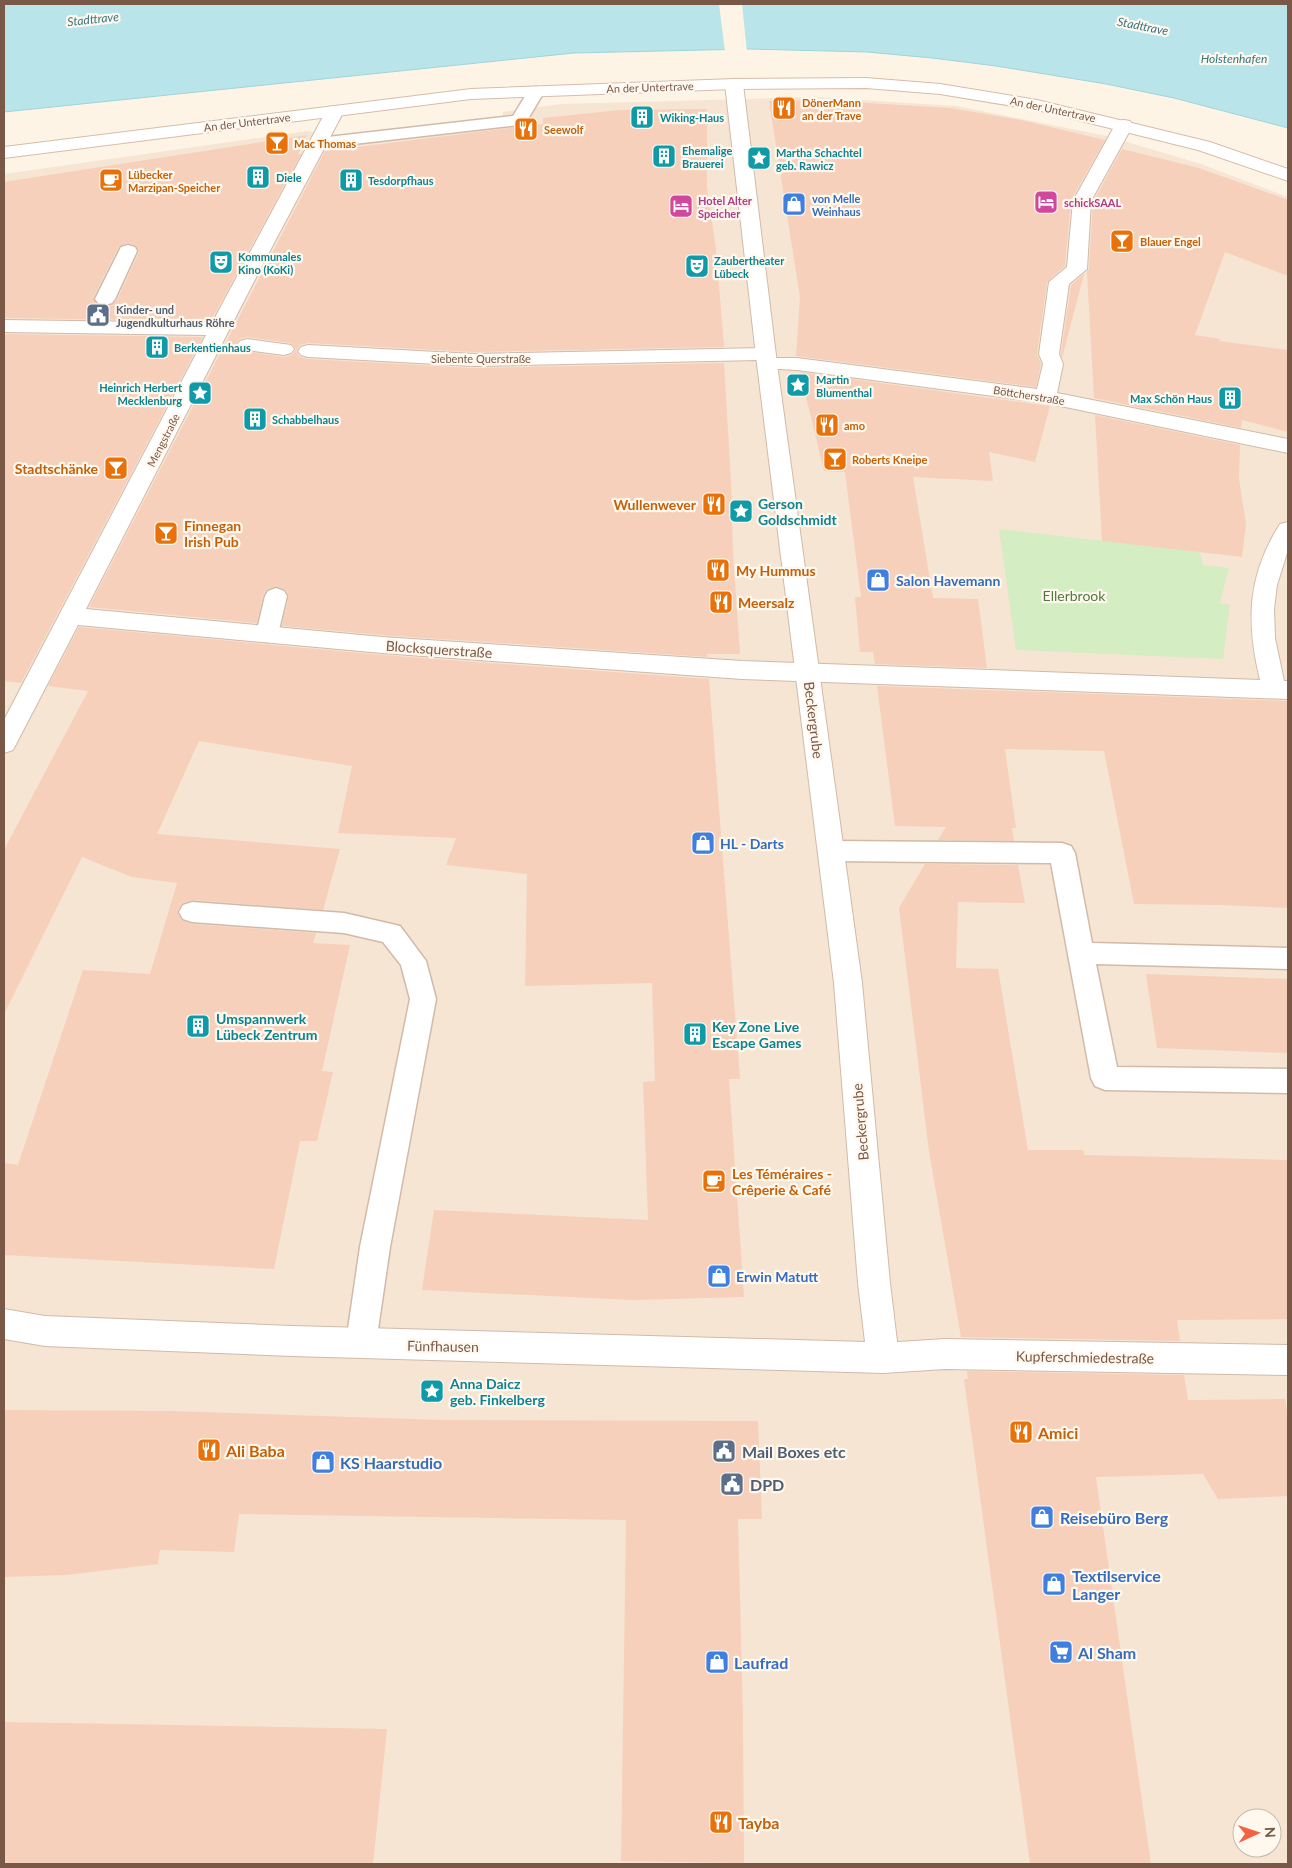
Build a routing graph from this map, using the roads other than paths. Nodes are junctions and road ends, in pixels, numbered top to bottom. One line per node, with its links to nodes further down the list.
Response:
1 (734, 84): 2 (street, An der Untertrave); 4 (street, An der Untertrave); 12 (street, Beckergrube)
2 (536, 92): 3 (street, An der Untertrave); 5 (lane)
3 (335, 110): 5 (street, Mengstraße); 6 (street, An der Untertrave)
4 (1124, 125): 7 (street, An der Untertrave); 13 (street)
5 (320, 143): 11 (street, Mengstraße)
6 (4, 153)
7 (1288, 175)
8 (128, 251): 9 (lane)
9 (105, 299)
10 (4, 326): 11 (street, Siebente Querstraße)
11 (217, 336): 12 (street, Siebente Querstraße); 17 (street, Mengstraße)
12 (766, 359): 13 (street, Böttcherstraße); 19 (street, Beckergrube)
13 (1046, 396): 14 (street, Böttcherstraße)
14 (1288, 446)
15 (1288, 529): 20 (street)
16 (276, 596): 18 (lane)
17 (71, 616): 18 (street, Blocksquerstraße); 21 (street, Mengstraße)
18 (266, 634): 19 (street, Blocksquerstraße)
19 (808, 672): 20 (street); 22 (street, Beckergrube)
20 (1281, 690)
21 (4, 744)
22 (831, 851): 24 (lane); 29 (street, Beckergrube)
23 (192, 912): 28 (lane)
24 (1082, 952): 25 (lane); 26 (lane)
25 (1288, 958)
26 (1288, 1081)
27 (4, 1324): 28 (street, Fünfhausen)
28 (361, 1343): 29 (street, Fünfhausen)
29 (883, 1358): 30 (street, Kupferschmiedestraße)
30 (1288, 1360)

